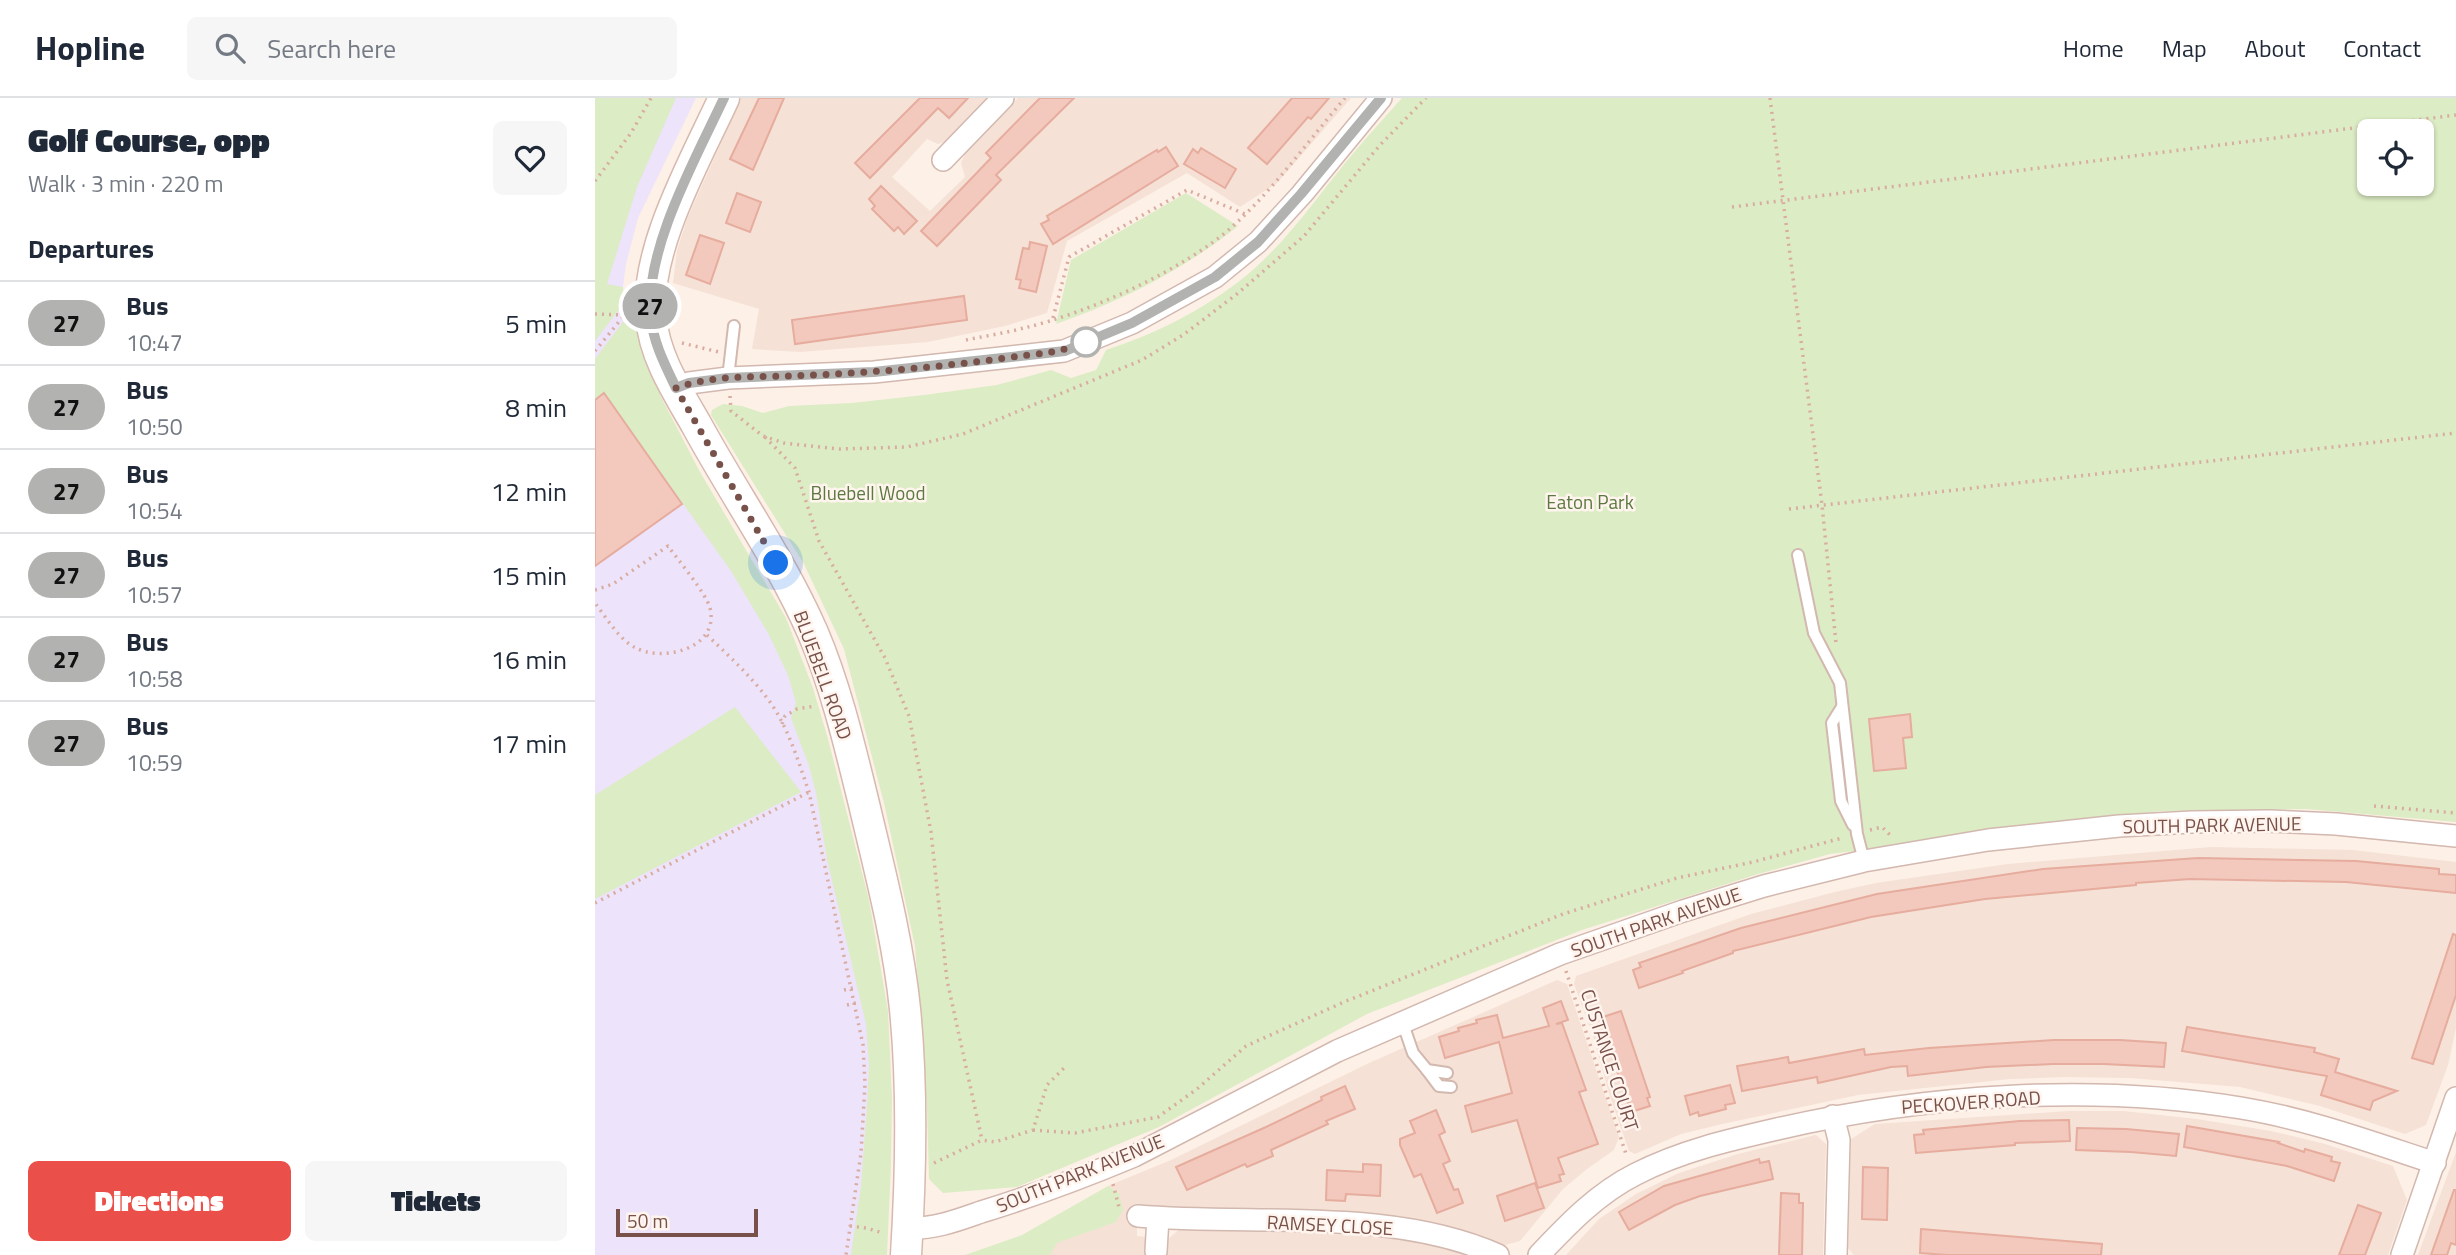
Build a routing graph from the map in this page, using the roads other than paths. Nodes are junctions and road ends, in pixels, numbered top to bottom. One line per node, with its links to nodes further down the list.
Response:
1 (724, 98): 7 (street, BLUEBELL ROAD)
2 (1003, 98): 4 (street)
3 (1381, 98): 6 (street)
4 (943, 160)
5 (734, 326): 6 (lane)
6 (728, 378): 7 (street)
7 (676, 388): 18 (street, BLUEBELL ROAD)
8 (1798, 555): 10 (lane)
9 (2456, 836): 10 (street, SOUTH PARK AVENUE)
10 (1864, 861): 11 (street, SOUTH PARK AVENUE)
11 (1402, 1021): 12 (lane); 18 (street, SOUTH PARK AVENUE)
12 (1427, 1070): 13 (lane); 14 (lane)
13 (1447, 1073)
14 (1451, 1087)
15 (2456, 1098): 17 (street)
16 (1833, 1116): 17 (street, PECKOVER ROAD); 21 (street, PECKOVER ROAD); 22 (street)
17 (2435, 1163): 23 (street)
18 (899, 1239)
19 (1156, 1251): 20 (street, RAMSEY CLOSE)
20 (1498, 1255)
21 (1539, 1255)
22 (1836, 1255)
23 (2402, 1255)

